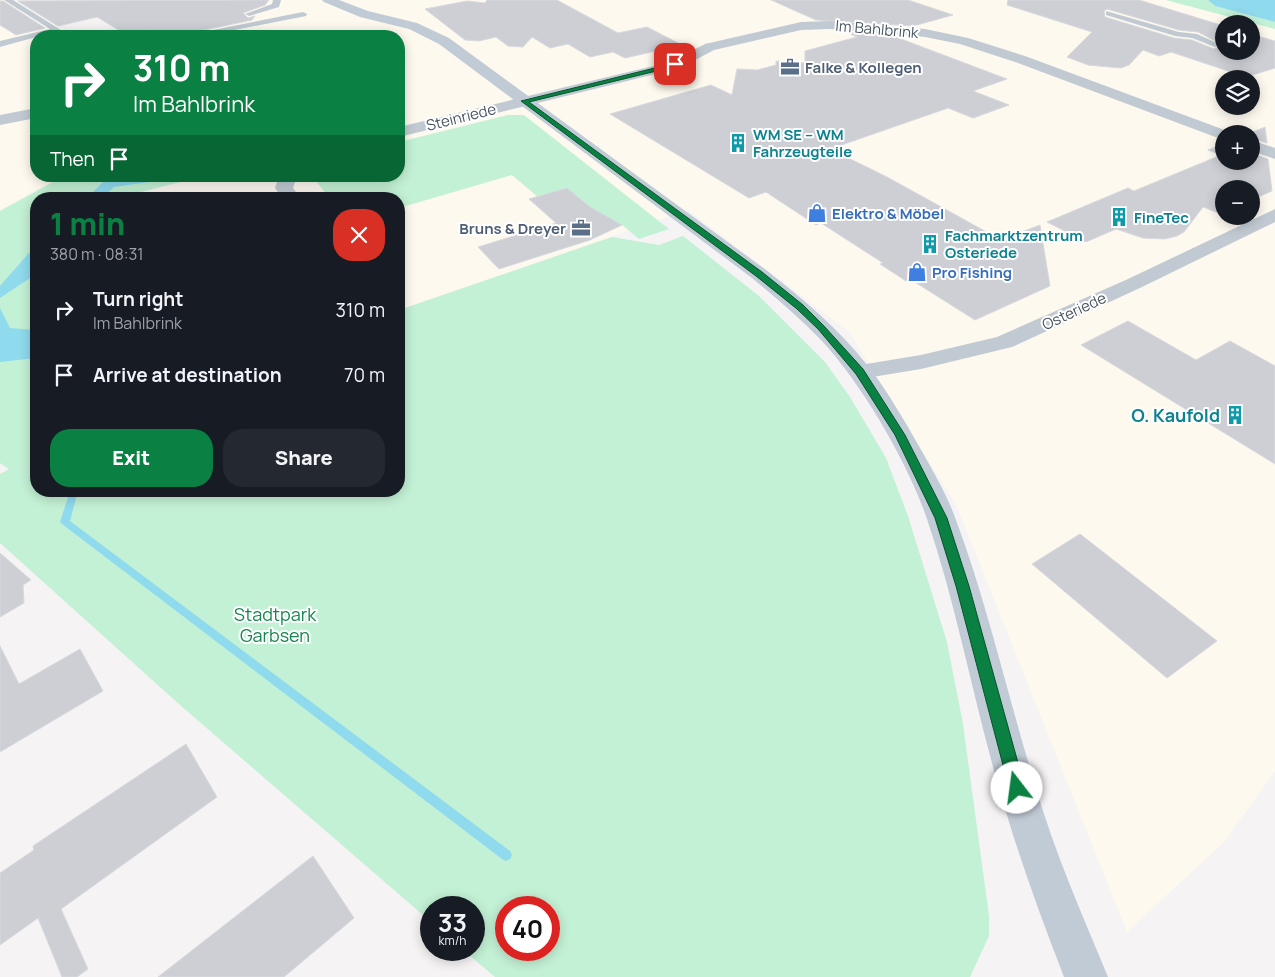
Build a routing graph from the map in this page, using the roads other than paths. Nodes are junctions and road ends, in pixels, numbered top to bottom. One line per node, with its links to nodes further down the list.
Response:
1 (8, 0): 8 (lane)
2 (277, 0): 7 (lane)
3 (328, 0): 4 (street)
4 (340, 2): 13 (street)
5 (1109, 13): 12 (lane)
6 (303, 14): 7 (lane)
7 (258, 22): 9 (lane)
8 (57, 30)
9 (220, 30)
10 (30, 37): 11 (lane)
11 (0, 44)
12 (1215, 44)
13 (524, 101): 16 (street, Steinriede); 17 (street, Im Bahlbrink); 21 (street)
14 (30, 114): 15 (street)
15 (0, 120)
16 (405, 131)
17 (1215, 132)
18 (1260, 149): 19 (street)
19 (1275, 154)
20 (1275, 215): 21 (street, Osteriede)
21 (860, 372): 22 (street)
22 (1086, 977)

